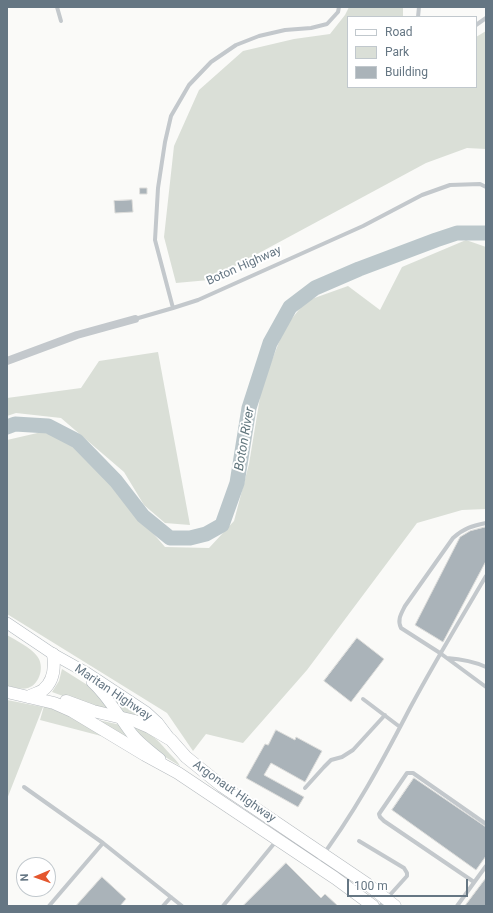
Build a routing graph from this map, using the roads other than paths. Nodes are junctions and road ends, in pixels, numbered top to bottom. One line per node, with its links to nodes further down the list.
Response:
1 (57, 7): 4 (lane)
2 (339, 7): 7 (lane)
3 (486, 18): 5 (lane)
4 (61, 21)
5 (477, 24)
6 (486, 186): 7 (lane, Boton Highway)
7 (173, 308): 8 (lane, Boton Highway)
8 (135, 319): 9 (street, Boton Highway)
9 (7, 361)
10 (486, 523): 13 (lane)
11 (486, 576): 13 (lane)
12 (7, 623): 14 (main road, Maritan Highway)
13 (440, 653): 15 (lane); 24 (lane)
14 (54, 654): 16 (main road, Maritan Highway); 20 (main road)
15 (446, 658): 17 (lane); 18 (lane)
16 (70, 664): 23 (main road, Maritan Highway); 25 (main road, Maritan Highway)
17 (486, 667)
18 (486, 687)
19 (11, 692): 20 (main road, Argonaut Highway)
20 (34, 698): 23 (main road, Argonaut Highway); 26 (main road, Argonaut Highway)
21 (363, 699): 22 (lane)
22 (385, 716): 24 (lane); 28 (lane)
23 (122, 719): 25 (main road, Argonaut Highway); 26 (main road, Maritan Highway)
24 (400, 727): 34 (lane)
25 (171, 740): 30 (main road, Argonaut Highway)
26 (178, 773): 31 (main road, Argonaut Highway)
27 (24, 787): 33 (lane)
28 (305, 788)
29 (486, 824): 38 (lane)
30 (286, 829): 31 (lane); 34 (main road, Argonaut Highway)
31 (278, 839): 35 (main road, Argonaut Highway); 45 (lane)
32 (359, 841): 41 (lane)
33 (103, 843): 40 (lane); 42 (lane)
34 (323, 854): 35 (lane); 37 (main road, Argonaut Highway)
35 (316, 864): 39 (main road, Argonaut Highway)
36 (486, 866): 38 (lane)
37 (358, 878): 39 (lane); 41 (main road, Argonaut Highway)
38 (474, 882): 47 (lane)
39 (348, 889): 46 (main road, Argonaut Highway)
40 (171, 897): 43 (lane); 44 (lane)
41 (387, 904)
42 (49, 906)
43 (163, 906)
44 (182, 906)
45 (224, 906)
46 (373, 906)
47 (457, 906)

